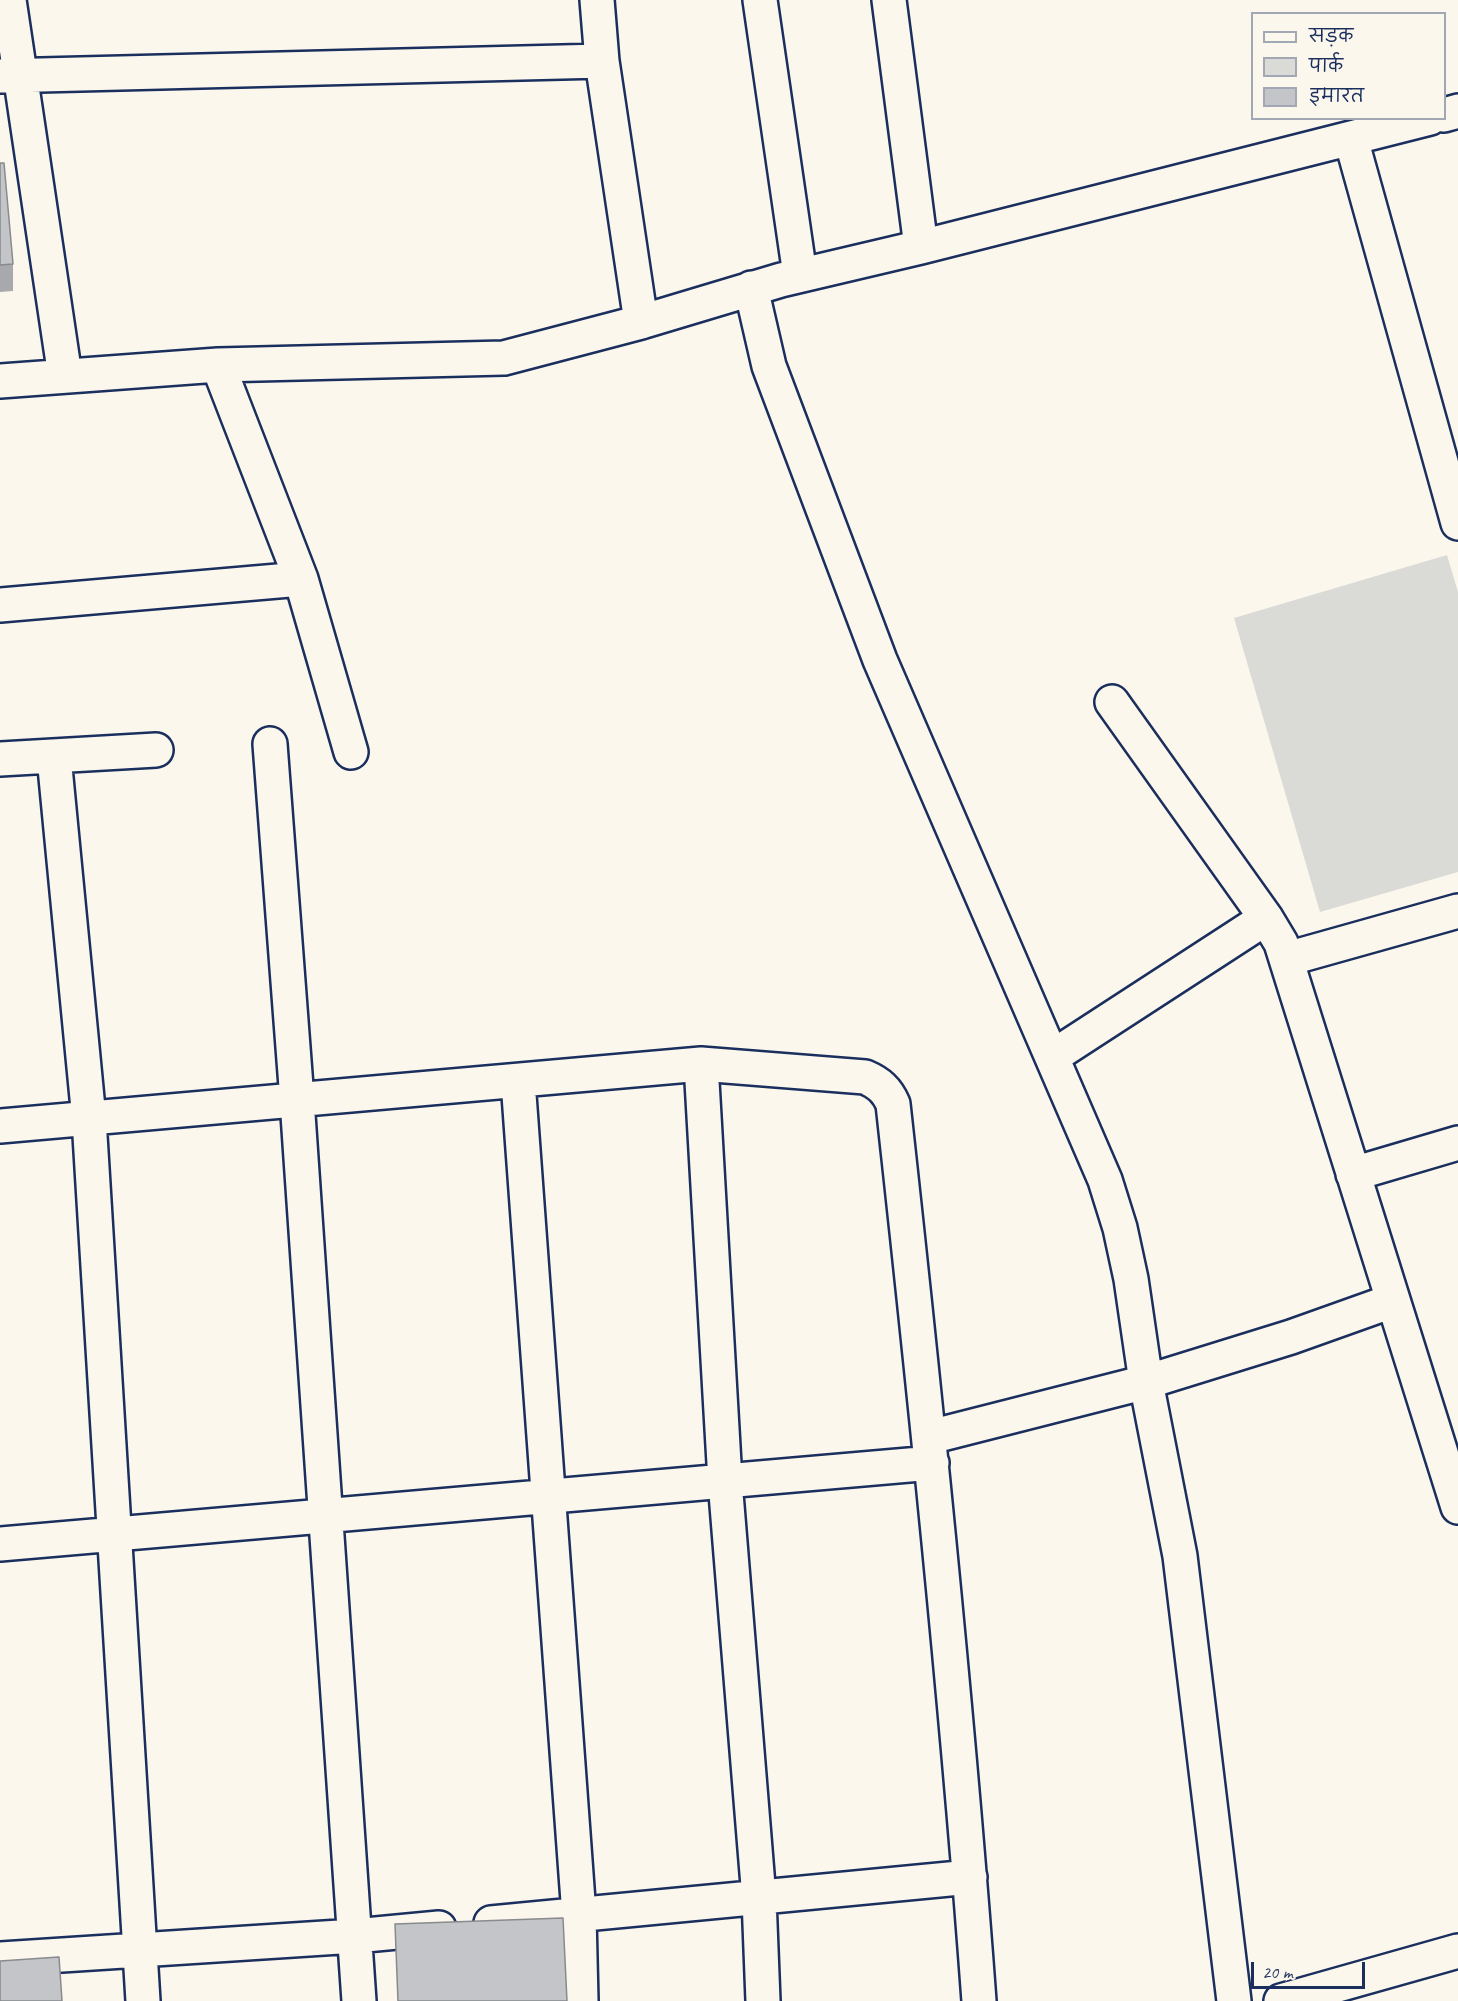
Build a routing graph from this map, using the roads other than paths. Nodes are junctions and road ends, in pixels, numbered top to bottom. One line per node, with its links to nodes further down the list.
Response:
1 (9, 0): 6 (street)
2 (597, 0): 5 (street)
3 (760, 0): 10 (street)
4 (889, 0): 9 (street)
5 (602, 61): 6 (street); 12 (street)
6 (10, 75): 14 (street)
7 (1422, 120): 8 (street)
8 (1351, 139): 9 (street); 16 (street)
9 (921, 247): 10 (street)
10 (800, 275): 11 (street)
11 (751, 288): 12 (street); 28 (street)
12 (641, 322): 13 (street)
13 (218, 365): 14 (street); 17 (street)
14 (65, 376): 15 (street)
15 (0, 381)
16 (1458, 523)
17 (301, 579): 18 (street); 22 (street)
18 (0, 604)
19 (1112, 702): 26 (street)
20 (270, 744): 31 (street)
21 (156, 750): 23 (street)
22 (351, 752)
23 (54, 757): 24 (street); 32 (street)
24 (0, 759)
25 (1458, 911): 27 (street)
26 (1266, 918): 27 (street); 28 (street)
27 (1287, 959): 35 (street)
28 (1052, 1057): 37 (street)
29 (701, 1064): 30 (street); 38 (street); 39 (street)
30 (518, 1081): 31 (street); 40 (street)
31 (297, 1100): 32 (street); 42 (street)
32 (89, 1119): 33 (street); 43 (street)
33 (0, 1126)
34 (1458, 1143): 35 (street)
35 (1353, 1174): 36 (street)
36 (1392, 1301): 37 (street); 41 (street)
37 (1146, 1382): 38 (street); 57 (street)
38 (931, 1450): 39 (street); 45 (street)
39 (725, 1481): 40 (street); 46 (street)
40 (548, 1496): 42 (street); 47 (street)
41 (1458, 1507)
42 (326, 1515): 43 (street); 48 (street)
43 (114, 1534): 44 (street); 49 (street)
44 (0, 1544)
45 (970, 1877): 46 (street); 56 (street)
46 (759, 1898): 47 (street); 55 (street)
47 (579, 1915): 48 (street); 54 (street)
48 (355, 1936): 49 (street); 53 (street)
49 (139, 1950): 51 (street); 52 (street)
50 (1458, 1951): 58 (street)
51 (0, 1959)
52 (143, 2001)
53 (359, 2001)
54 (582, 2001)
55 (763, 2001)
56 (979, 2001)
57 (1234, 2001)
58 (1281, 2001)

